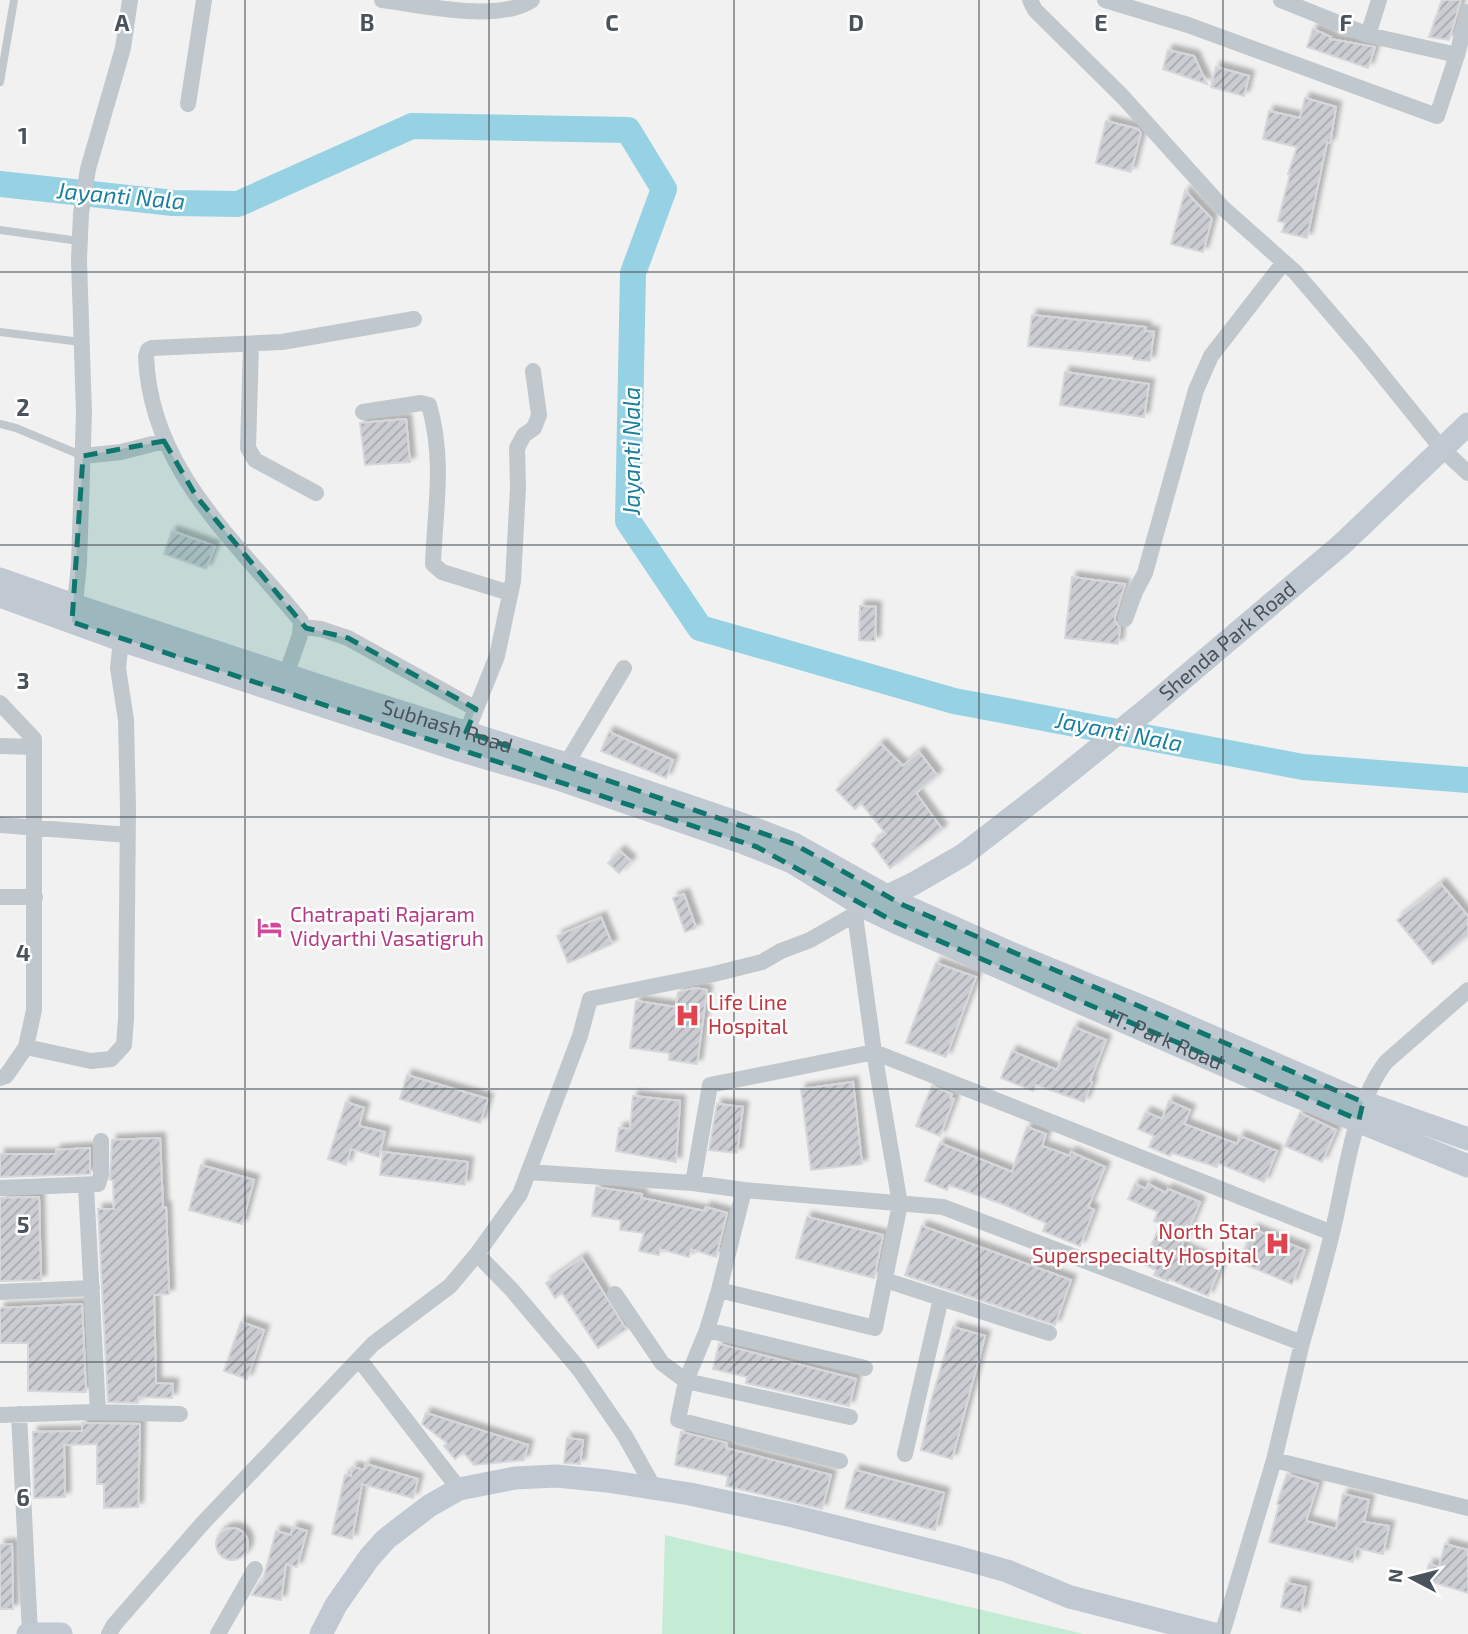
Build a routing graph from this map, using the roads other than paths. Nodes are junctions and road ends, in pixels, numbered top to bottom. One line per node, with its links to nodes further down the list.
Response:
1 (14, 0): 13 (lane)
2 (130, 0): 16 (street)
3 (204, 0): 14 (street)
4 (382, 0): 5 (street)
5 (532, 0)
6 (1030, 0): 17 (street)
7 (1105, 0): 12 (street)
8 (1281, 0): 11 (street)
9 (1379, 0): 11 (street)
10 (1468, 12): 12 (street)
11 (1368, 35): 12 (street)
12 (1459, 65)
13 (0, 82)
14 (188, 104)
15 (0, 230): 16 (lane)
16 (79, 242): 20 (street)
17 (1284, 262): 27 (street); 35 (street)
18 (414, 319): 21 (street)
19 (0, 332): 20 (lane)
20 (81, 342): 28 (street)
21 (251, 344): 26 (street); 30 (street)
22 (533, 371): 32 (street)
23 (363, 412): 32 (street)
24 (0, 424): 28 (lane)
25 (1468, 424): 27 (main road, Shenda Park Road)
26 (164, 441): 28 (street); 36 (street)
27 (1441, 449): 29 (street); 49 (main road, Shenda Park Road)
28 (83, 456): 34 (street)
29 (1468, 473)
30 (316, 493)
31 (0, 579): 34 (main road, Subhash Road)
32 (510, 593): 41 (street)
33 (0, 596): 34 (main road, Subhash Road)
34 (73, 614): 37 (main road, Subhash Road); 39 (main road, Subhash Road)
35 (1125, 619)
36 (302, 627): 39 (street); 41 (street)
37 (121, 640): 39 (main road, Subhash Road); 48 (street)
38 (624, 668): 45 (street)
39 (273, 677): 42 (main road, Subhash Road)
40 (0, 703): 44 (street)
41 (476, 709): 42 (street)
42 (463, 741): 45 (main road, Subhash Road)
43 (0, 746): 44 (street)
44 (34, 747): 47 (street)
45 (562, 771): 49 (main road, Subhash Road); 52 (main road, Subhash Road)
46 (0, 825): 47 (street)
47 (34, 828): 48 (street); 51 (street)
48 (128, 835): 54 (street)
49 (886, 895): 52 (main road, Shenda Park Road); 57 (main road, IT. Park Road)
50 (0, 897): 51 (street)
51 (36, 897): 54 (street)
52 (860, 911): 55 (street); 57 (main road, IT. Park Road); 61 (street)
53 (1468, 990): 57 (street)
54 (26, 1047): 56 (street)
55 (874, 1052): 62 (street); 66 (street); 67 (street)
56 (0, 1078)
57 (1361, 1111): 58 (main road, IT. Park Road); 60 (main road, IT. Park Road); 67 (street)
58 (1468, 1139)
59 (100, 1141): 63 (street)
60 (1468, 1166)
61 (528, 1172): 62 (street); 68 (street)
62 (693, 1183): 65 (street)
63 (86, 1186): 64 (street); 70 (street)
64 (0, 1188)
65 (744, 1190): 66 (street); 71 (street)
66 (900, 1204): 69 (street); 77 (street)
67 (1332, 1233): 77 (street)
68 (477, 1254): 78 (street); 89 (street)
69 (885, 1280): 71 (street); 74 (street)
70 (92, 1288): 72 (street); 81 (street)
71 (719, 1290): 75 (street)
72 (0, 1292)
73 (615, 1294): 80 (street)
74 (941, 1298): 76 (street); 86 (street)
75 (707, 1330): 79 (street); 80 (street)
76 (1049, 1333)
77 (1303, 1343): 87 (street)
78 (359, 1359): 90 (street); 96 (street)
79 (865, 1368)
80 (686, 1381): 85 (street); 88 (street)
81 (98, 1412): 82 (street); 83 (street)
82 (180, 1413)
83 (19, 1414): 84 (street); 94 (street)
84 (0, 1415)
85 (850, 1417)
86 (905, 1454)
87 (1273, 1460): 91 (street); 100 (street)
88 (840, 1461)
89 (654, 1488): 90 (main road); 93 (main road)
90 (459, 1489): 98 (main road)
91 (1468, 1508)
92 (255, 1569): 97 (street)
93 (1185, 1630): 99 (main road)
94 (29, 1634): 95 (main road)
95 (61, 1634)
96 (109, 1634)
97 (218, 1634)
98 (321, 1634)
99 (1214, 1634)
100 (1222, 1634)

